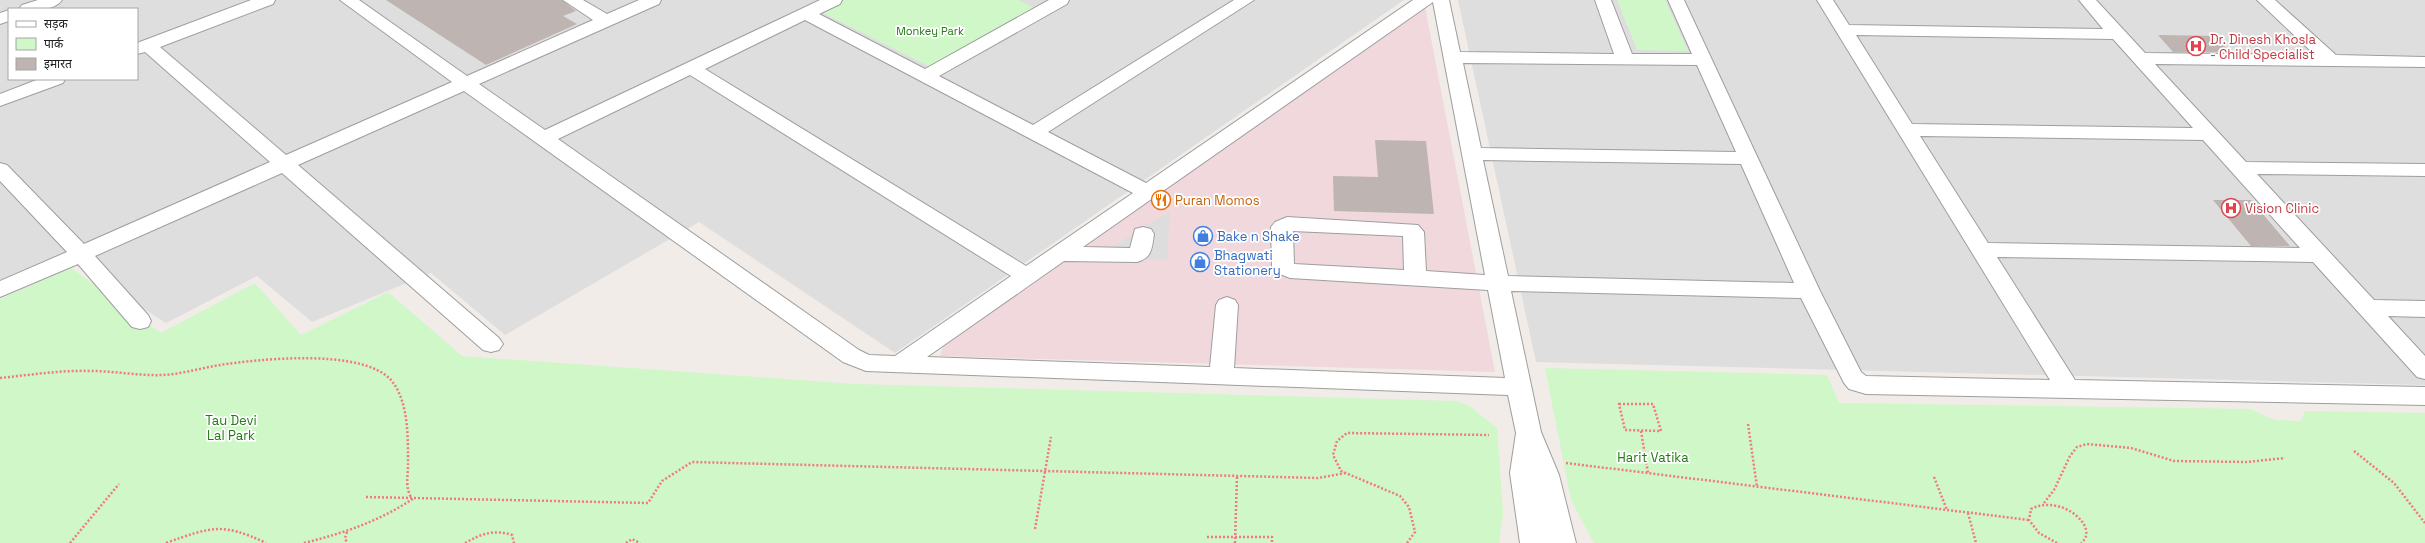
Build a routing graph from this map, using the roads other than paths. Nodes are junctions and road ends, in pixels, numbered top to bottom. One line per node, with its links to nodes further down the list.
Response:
1 (54, 0): 16 (street)
2 (267, 0): 21 (street)
3 (348, 0): 31 (street)
4 (571, 0): 18 (street)
5 (653, 0): 18 (street)
6 (834, 0): 17 (street)
7 (1246, 0): 34 (street)
8 (1426, 0): 43 (street)
9 (1441, 0): 22 (street)
10 (1603, 0): 24 (street)
11 (1676, 0): 25 (street)
12 (1825, 0): 19 (street)
13 (2087, 0): 20 (street)
14 (2265, 0): 26 (street)
15 (1048, 2): 29 (street)
16 (31, 8)
17 (806, 14): 28 (street); 29 (street)
18 (606, 21): 31 (street)
19 (1844, 30): 20 (street); 33 (street)
20 (2118, 34): 23 (street)
21 (142, 47): 39 (street)
22 (1453, 57): 24 (street); 37 (street)
23 (2140, 58): 26 (street); 35 (street)
24 (1625, 59): 25 (street)
25 (1704, 60): 38 (street)
26 (2331, 60): 27 (street)
27 (2425, 62)
28 (691, 68): 36 (street); 49 (street)
29 (925, 76): 34 (street)
30 (53, 80): 32 (street)
31 (468, 84): 36 (street); 39 (street)
32 (0, 100)
33 (1907, 130): 35 (street); 45 (street)
34 (1033, 133): 43 (street)
35 (2210, 134): 40 (street)
36 (544, 138): 59 (street)
37 (1472, 154): 38 (street); 51 (street)
38 (1748, 158): 53 (street)
39 (285, 164): 46 (street); 58 (street)
40 (2240, 168): 42 (street); 48 (street)
41 (0, 169): 46 (street)
42 (2425, 170)
43 (1147, 192): 47 (street)
44 (1143, 234): 47 (street)
45 (1981, 250): 48 (street); 63 (street)
46 (81, 254): 52 (street); 57 (street)
47 (1058, 254): 49 (street)
48 (2320, 255): 55 (street)
49 (1026, 276): 59 (street)
50 (1416, 278): 50 (street); 51 (street)
51 (1500, 283): 53 (street); 62 (street)
52 (0, 290)
53 (1809, 291): 63 (street)
54 (1228, 305): 61 (street)
55 (2368, 308): 56 (street); 60 (street)
56 (2425, 309)
57 (140, 321)
58 (491, 344)
59 (899, 365): 61 (street)
60 (2425, 371)
61 (1221, 376): 62 (street)
62 (1519, 387): 65 (street)
63 (2069, 390): 64 (street)
64 (2425, 396)
65 (1528, 432): 66 (street); 67 (street)
66 (1533, 540)
67 (1562, 540)

